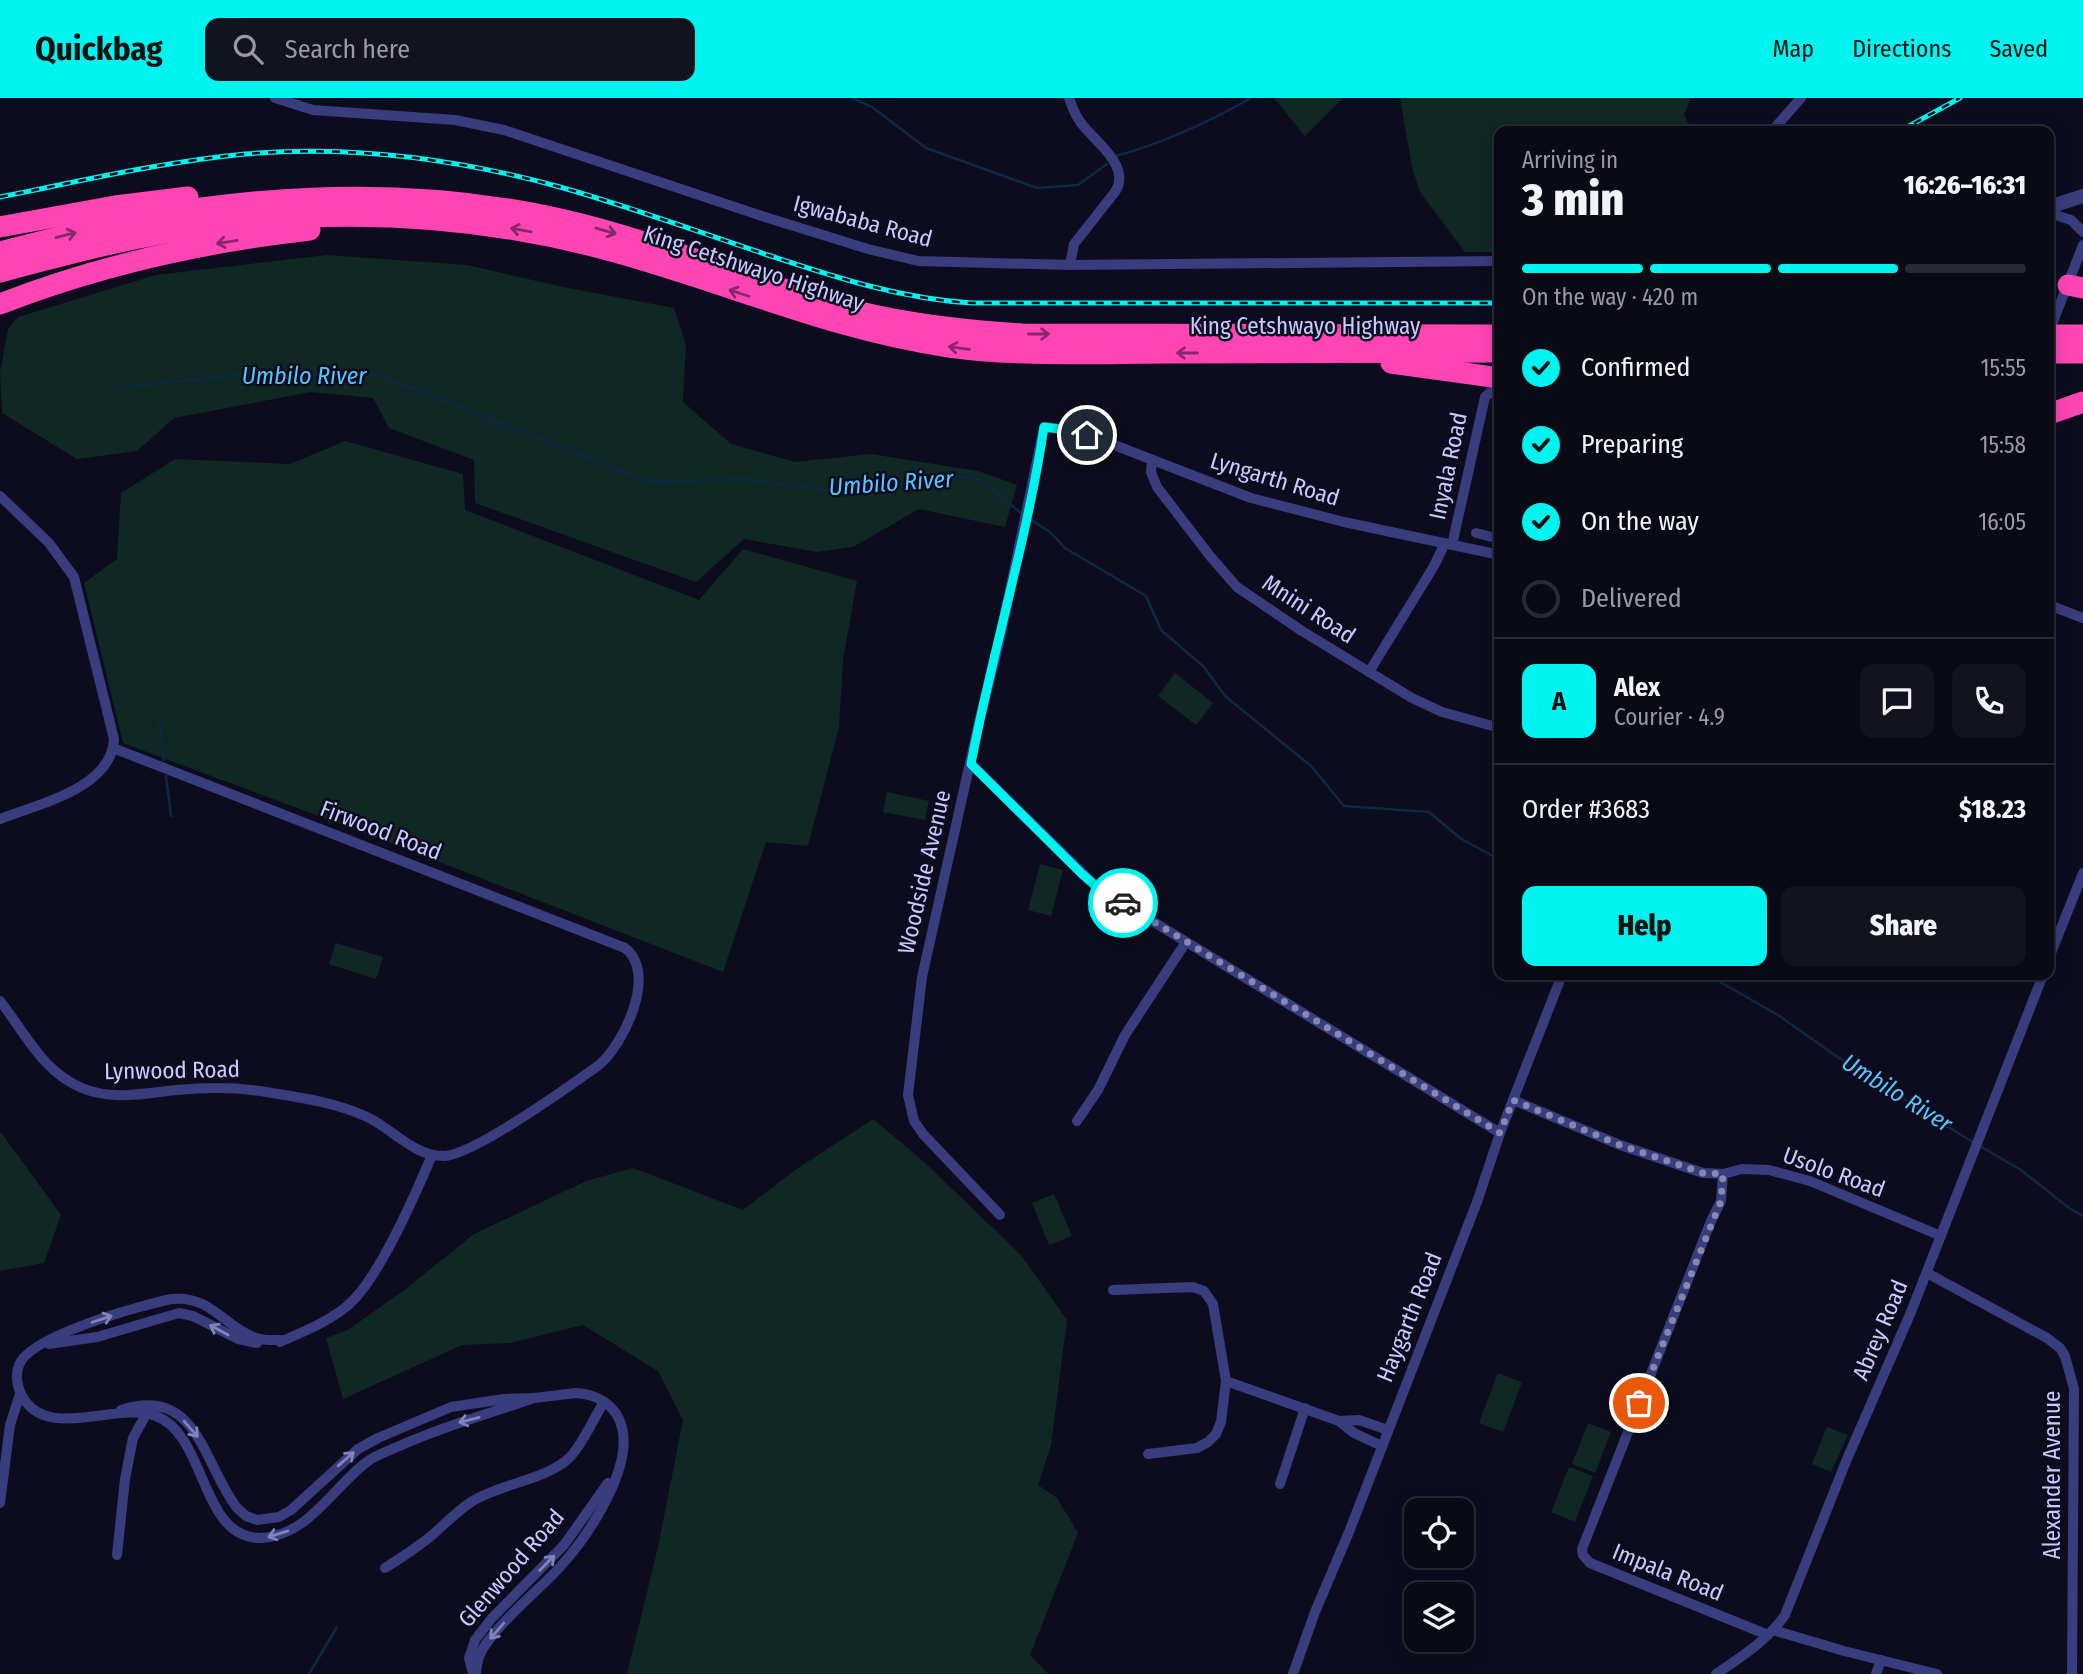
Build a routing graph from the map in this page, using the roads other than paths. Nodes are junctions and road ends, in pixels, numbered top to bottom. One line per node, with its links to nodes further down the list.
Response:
1 (275, 98): 15 (street, Igwababa Road)
2 (1069, 98): 15 (street)
3 (1801, 98): 4 (street)
4 (1776, 126)
5 (2083, 196): 7 (street)
6 (447, 201): 10 (highway); 13 (highway, King Cetshwayo Highway, one-way to 6); 21 (highway, King Cetshwayo Highway, one-way to 21)
7 (2054, 205)
8 (2054, 214): 11 (street)
9 (466, 222): 16 (highway, King Cetshwayo Highway); 18 (highway, one-way to 18); 24 (highway, King Cetshwayo Highway, one-way to 9)
10 (0, 227)
11 (2083, 232)
12 (2083, 245): 17 (street)
13 (0, 252)
14 (1494, 261): 15 (street, Igwababa Road)
15 (1070, 265)
16 (0, 272)
17 (2076, 287): 19 (street)
18 (0, 304)
19 (2054, 322)
20 (2054, 328): 22 (highway)
21 (1494, 333)
22 (2083, 335)
23 (1494, 352): 24 (highway, King Cetshwayo Highway)
24 (1221, 353): 27 (highway)
25 (2054, 353): 26 (highway)
26 (2083, 353)
27 (1456, 373): 28 (highway); 30 (street, Inyala Road)
28 (1494, 377)
29 (1494, 390): 30 (street, Inyala Road)
30 (1485, 397): 38 (street, Inyala Road)
31 (2083, 402): 32 (highway)
32 (2054, 412)
33 (1044, 427): 34 (street, Lyngarth Road); 45 (street, Woodside Avenue)
34 (1152, 461): 38 (street, Lyngarth Road); 42 (street, Mnini Road)
35 (0, 496): 44 (street)
36 (1476, 533): 37 (street)
37 (1494, 537)
38 (1449, 544): 39 (street, Lyngarth Road); 42 (street, Inyala Road)
39 (1494, 554)
40 (2054, 607): 41 (street)
41 (2083, 618)
42 (1369, 671): 43 (street, Mnini Road)
43 (1494, 726)
44 (113, 748): 46 (street); 57 (street, Firwood Road)
45 (971, 764): 49 (street); 59 (street, Woodside Avenue)
46 (0, 819)
47 (2083, 873): 48 (street)
48 (2080, 888): 50 (street)
49 (1186, 942): 55 (street); 56 (street)
50 (2054, 944)
51 (1560, 980): 54 (street, Haygarth Road)
52 (2041, 980): 60 (street, Abrey Road)
53 (0, 1001): 57 (street, Lynwood Road)
54 (1513, 1100): 56 (street, Haygarth Road); 58 (street, Usolo Road)
55 (1077, 1121)
56 (1500, 1133): 72 (street, Haygarth Road)
57 (432, 1155): 63 (street)
58 (1723, 1174): 60 (street, Usolo Road); 79 (street, Impala Road)
59 (1000, 1215)
60 (1941, 1236): 61 (street, Abrey Road)
61 (1927, 1273): 79 (street, Abrey Road); 86 (street, Alexander Avenue)
62 (1113, 1290): 65 (street)
63 (284, 1340): 64 (street, one-way to 64); 64 (street, one-way to 63)
64 (40, 1345): 66 (street)
65 (1226, 1381): 69 (street); 74 (street)
66 (20, 1394): 70 (street); 76 (street)
67 (534, 1398): 68 (street); 70 (street, one-way to 67); 70 (street, one-way to 70)
68 (604, 1402): 78 (street); 81 (street, Glenwood Road)
69 (1305, 1408): 71 (street); 75 (street)
70 (150, 1409): 77 (street)
71 (1339, 1421): 72 (street); 73 (street)
72 (1388, 1430): 73 (street, Haygarth Road)
73 (1382, 1446): 82 (street, Haygarth Road)
74 (1148, 1454)
75 (1280, 1484)
76 (0, 1503)
77 (117, 1555)
78 (386, 1568)
79 (1771, 1633): 80 (street); 83 (street, Abrey Road)
80 (1881, 1660): 84 (street); 85 (street)
81 (474, 1674)
82 (1293, 1674)
83 (1716, 1674)
84 (1876, 1674)
85 (1937, 1674)
86 (2072, 1674)

